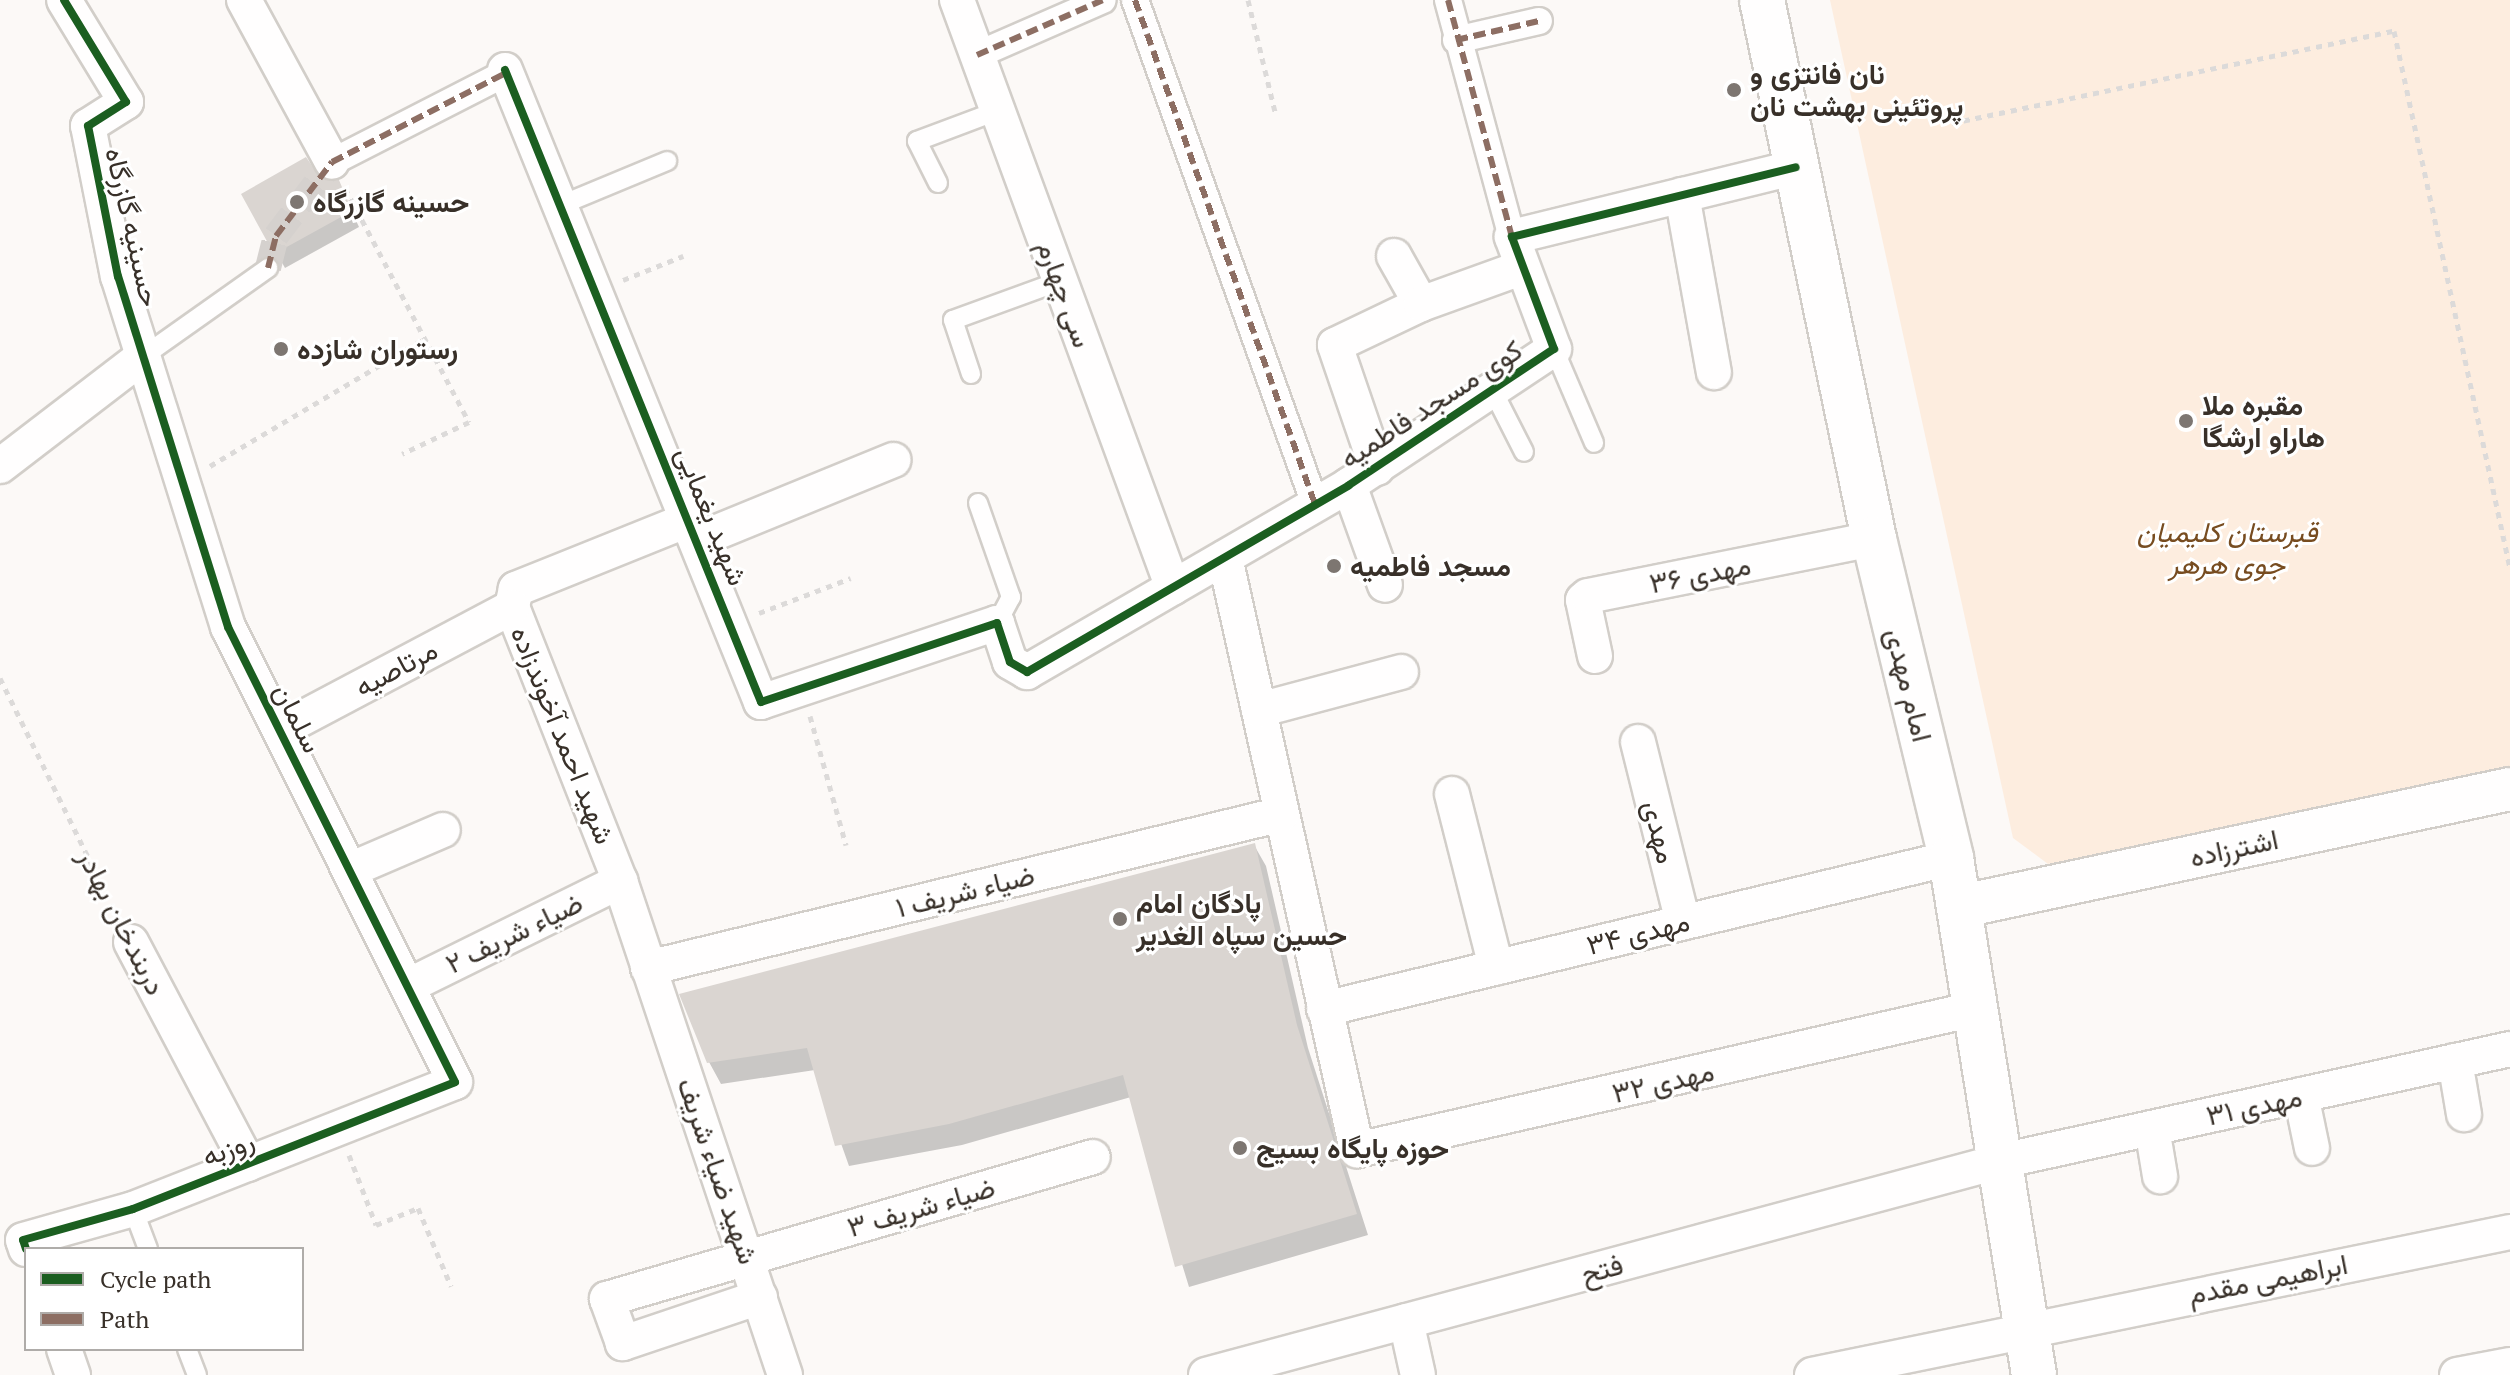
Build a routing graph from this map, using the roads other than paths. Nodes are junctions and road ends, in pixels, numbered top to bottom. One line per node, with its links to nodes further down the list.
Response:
1 (64, 0): 25 (street, حسینیه گازرگاه)
2 (244, 0): 14 (street)
3 (957, 0): 10 (street, سی چهارم)
4 (1103, 0): 10 (street)
5 (1135, 0): 35 (street)
6 (1448, 0): 9 (street)
7 (1762, 0): 15 (main road, امام مهدی)
8 (1539, 21): 9 (street)
9 (1456, 40): 19 (street)
10 (977, 55): 12 (street, سی چهارم)
11 (506, 71): 14 (street, شهید یغمایی); 18 (street, شهید یغمایی)
12 (997, 111): 16 (lane); 22 (street, سی چهارم)
13 (667, 161): 18 (lane)
14 (332, 162)
15 (1796, 167): 17 (street); 37 (main road, امام مهدی)
16 (938, 183)
17 (1682, 195): 19 (street); 26 (street)
18 (561, 205): 36 (street, شهید یغمایی)
19 (1516, 252): 23 (street); 24 (street, کوی مسجد فاطمیه)
20 (1394, 256): 23 (street)
21 (268, 268): 25 (lane, حسینیه گازرگاه)
22 (1060, 281): 27 (lane); 40 (street, سی چهارم)
23 (1421, 304): 33 (street)
24 (1554, 349): 28 (street, کوی مسجد فاطمیه); 29 (lane)
25 (141, 358): 32 (street); 46 (street, سلمان)
26 (1714, 372)
27 (971, 374)
28 (1494, 393): 30 (lane); 33 (street, کوی مسجد فاطمیه)
29 (1594, 443)
30 (1524, 452)
31 (894, 460): 36 (street)
32 (0, 466)
33 (1363, 476): 35 (street, کوی مسجد فاطمیه); 39 (street)
34 (978, 503): 42 (lane)
35 (1315, 504): 38 (street, کوی مسجد فاطمیه)
36 (695, 529): 41 (street, شهید احمد آخوندزاده); 42 (street, شهید یغمایی)
37 (1874, 539): 43 (street, مهدی ۳۶); 52 (main road, امام مهدی)
38 (1225, 558): 40 (street, کوی مسجد فاطمیه); 45 (street)
39 (1385, 585)
40 (1173, 588): 42 (street, کوی مسجد فاطمیه)
41 (512, 607): 46 (street, مرتاصیه); 54 (street, شهید احمد آخوندزاده)
42 (997, 623)
43 (1595, 656)
44 (1401, 672): 45 (street)
45 (1259, 710): 50 (street)
46 (280, 730): 53 (street, سلمان)
47 (1638, 742): 56 (street, مهدی)
48 (2510, 789): 55 (street, اشترزاده)
49 (1452, 794): 58 (street)
50 (1282, 814): 59 (street, ضیاء شریف ۱); 61 (street)
51 (443, 830): 53 (street)
52 (1951, 858): 55 (main road, امام مهدی); 56 (street, مهدی ۳۴)
53 (350, 870): 60 (street, سلمان)
54 (620, 881): 59 (street, شهید احمد آخوندزاده); 60 (street, ضیاء شریف ۲)
55 (1958, 907): 62 (main road, امام مهدی)
56 (1683, 922): 58 (street, مهدی ۳۴)
57 (131, 942): 72 (street, دربندخان بهادر)
58 (1496, 967): 61 (street, مهدی ۳۴)
59 (648, 968): 78 (street, شهید ضیاء شریف)
60 (408, 986): 65 (street, سلمان)
61 (1324, 1009): 62 (street, مهدی ۳۲)
62 (1974, 1009): 71 (main road, امام مهدی)
63 (2510, 1049): 64 (street, مهدی ۳۱)
64 (2455, 1061): 66 (street, مهدی ۳۱); 67 (street)
65 (455, 1082): 72 (street, روزبه)
66 (2301, 1095): 68 (street, مهدی ۳۱); 69 (street)
67 (2464, 1114)
68 (2152, 1128): 71 (street, مهدی ۳۱); 73 (street)
69 (2312, 1148)
70 (1093, 1157): 78 (street, ضیاء شریف ۳)
71 (1997, 1162): 80 (street, فتح); 81 (main road, امام مهدی)
72 (248, 1164): 74 (street, روزبه)
73 (2160, 1176)
74 (133, 1209): 76 (street, روزبه); 77 (lane)
75 (2510, 1232): 81 (street, ابراهیمی مقدم)
76 (25, 1247)
77 (147, 1247)
78 (749, 1257): 79 (street, شهید ضیاء شریف); 79 (street, ضیاء شریف ۳)
79 (760, 1297): 87 (street, شهید ضیاء شریف)
80 (1406, 1321): 88 (street, فتح); 89 (street)
81 (2026, 1326): 90 (street, ابراهیمی مقدم); 91 (main road, امام مهدی)
82 (65, 1351): 85 (street)
83 (188, 1351): 86 (lane)
84 (2510, 1365): 92 (street)
85 (73, 1375)
86 (197, 1375)
87 (785, 1375)
88 (1208, 1375)
89 (1418, 1375)
90 (1812, 1375)
91 (2034, 1375)
92 (2457, 1375)

